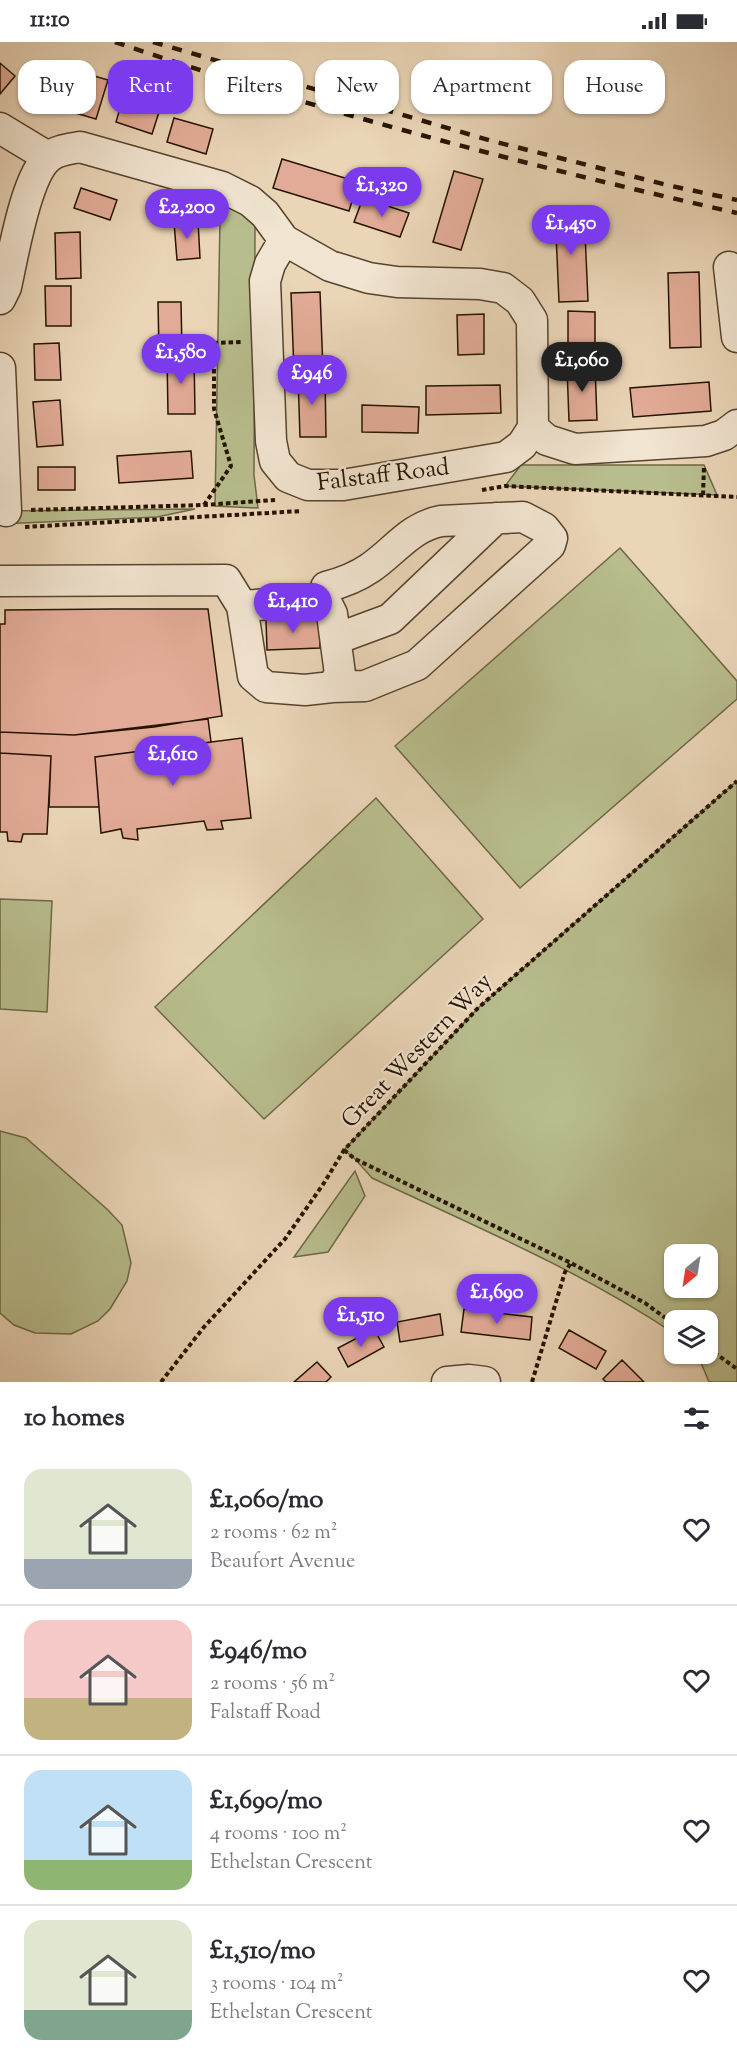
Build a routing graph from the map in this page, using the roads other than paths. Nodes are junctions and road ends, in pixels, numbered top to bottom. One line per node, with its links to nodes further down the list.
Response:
1 (0, 128): 2 (street)
2 (48, 157): 3 (street); 5 (street)
3 (284, 240): 9 (street); 9 (street, Falstaff Road)
4 (729, 267): 6 (street)
5 (0, 299)
6 (737, 337)
7 (0, 368): 10 (street)
8 (737, 425): 9 (street)
9 (533, 428)
10 (6, 511)
11 (496, 518): 13 (street); 15 (street); 16 (street)
12 (0, 581): 14 (street)
13 (325, 600): 14 (street); 15 (street)
14 (242, 606): 16 (street)
15 (336, 639): 16 (street)
16 (332, 687)
17 (447, 1382): 18 (street)
18 (485, 1382)

